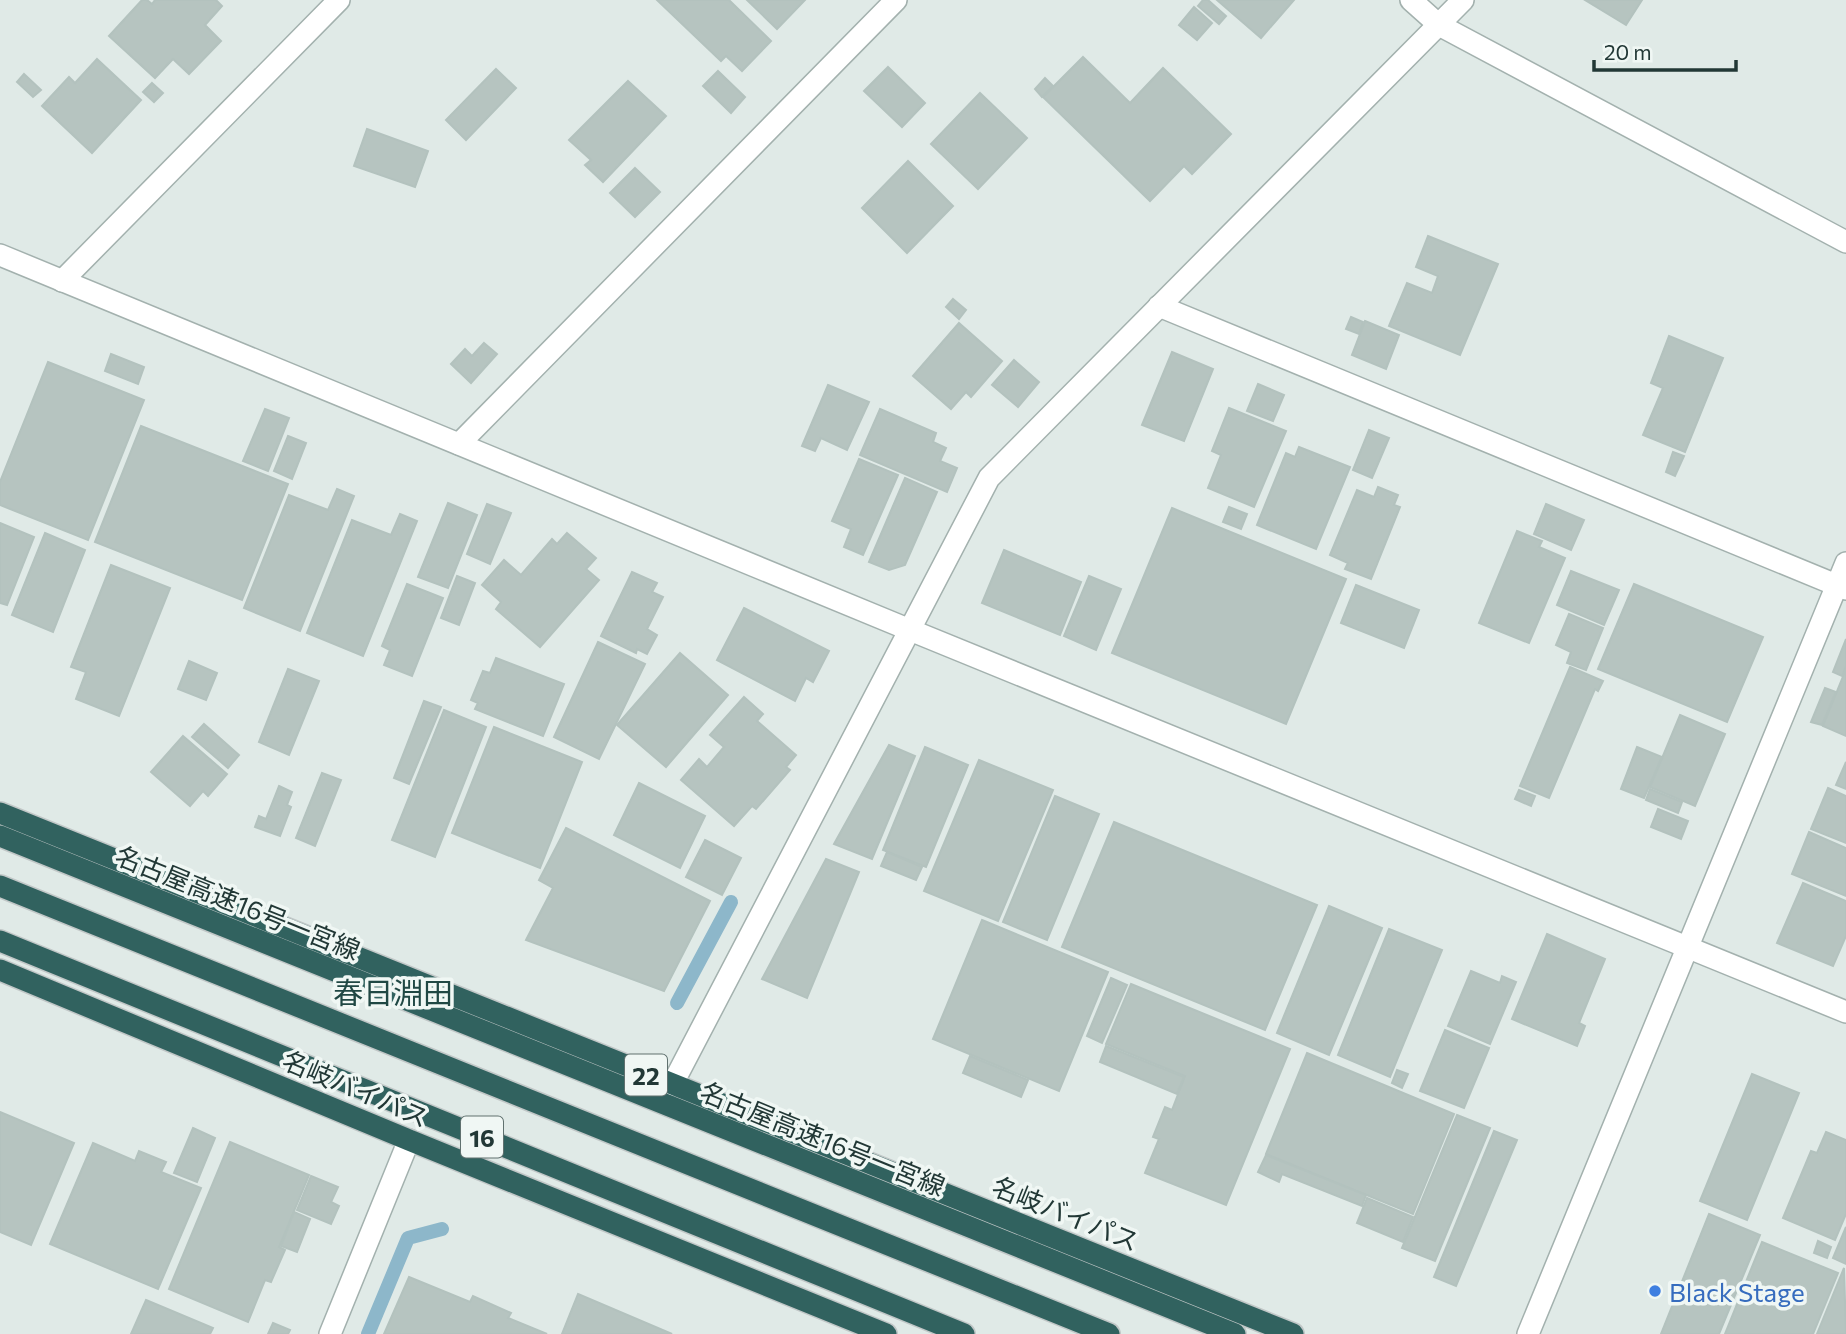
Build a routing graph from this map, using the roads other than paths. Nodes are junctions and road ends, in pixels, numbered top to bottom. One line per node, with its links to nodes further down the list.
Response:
1 (339, 0): 8 (street)
2 (896, 0): 10 (street)
3 (1411, 0): 5 (street)
4 (1463, 0): 5 (street)
5 (1439, 24): 6 (street); 9 (street)
6 (1846, 242)
7 (0, 255): 8 (street)
8 (62, 281): 10 (street)
9 (1159, 306): 12 (street); 13 (street)
10 (459, 444): 13 (street)
11 (1846, 563): 12 (street)
12 (1841, 587): 18 (street)
13 (910, 631): 18 (street); 21 (street)
14 (0, 813): 21 (highway, 名岐バイパス / 22)
15 (0, 836): 27 (highway, 名古屋高速16号一宮線)
16 (0, 886): 26 (highway)
17 (0, 941): 25 (highway, 16)
18 (1687, 947): 20 (street); 29 (street)
19 (0, 970): 22 (highway, 名岐バイパス)
20 (1846, 1012)
21 (672, 1085): 28 (highway, 名岐バイパス / 22)
22 (409, 1140): 23 (street); 24 (highway, 名岐バイパス)
23 (330, 1334)
24 (886, 1334)
25 (964, 1334)
26 (1109, 1334)
27 (1235, 1334)
28 (1293, 1334)
29 (1528, 1334)

